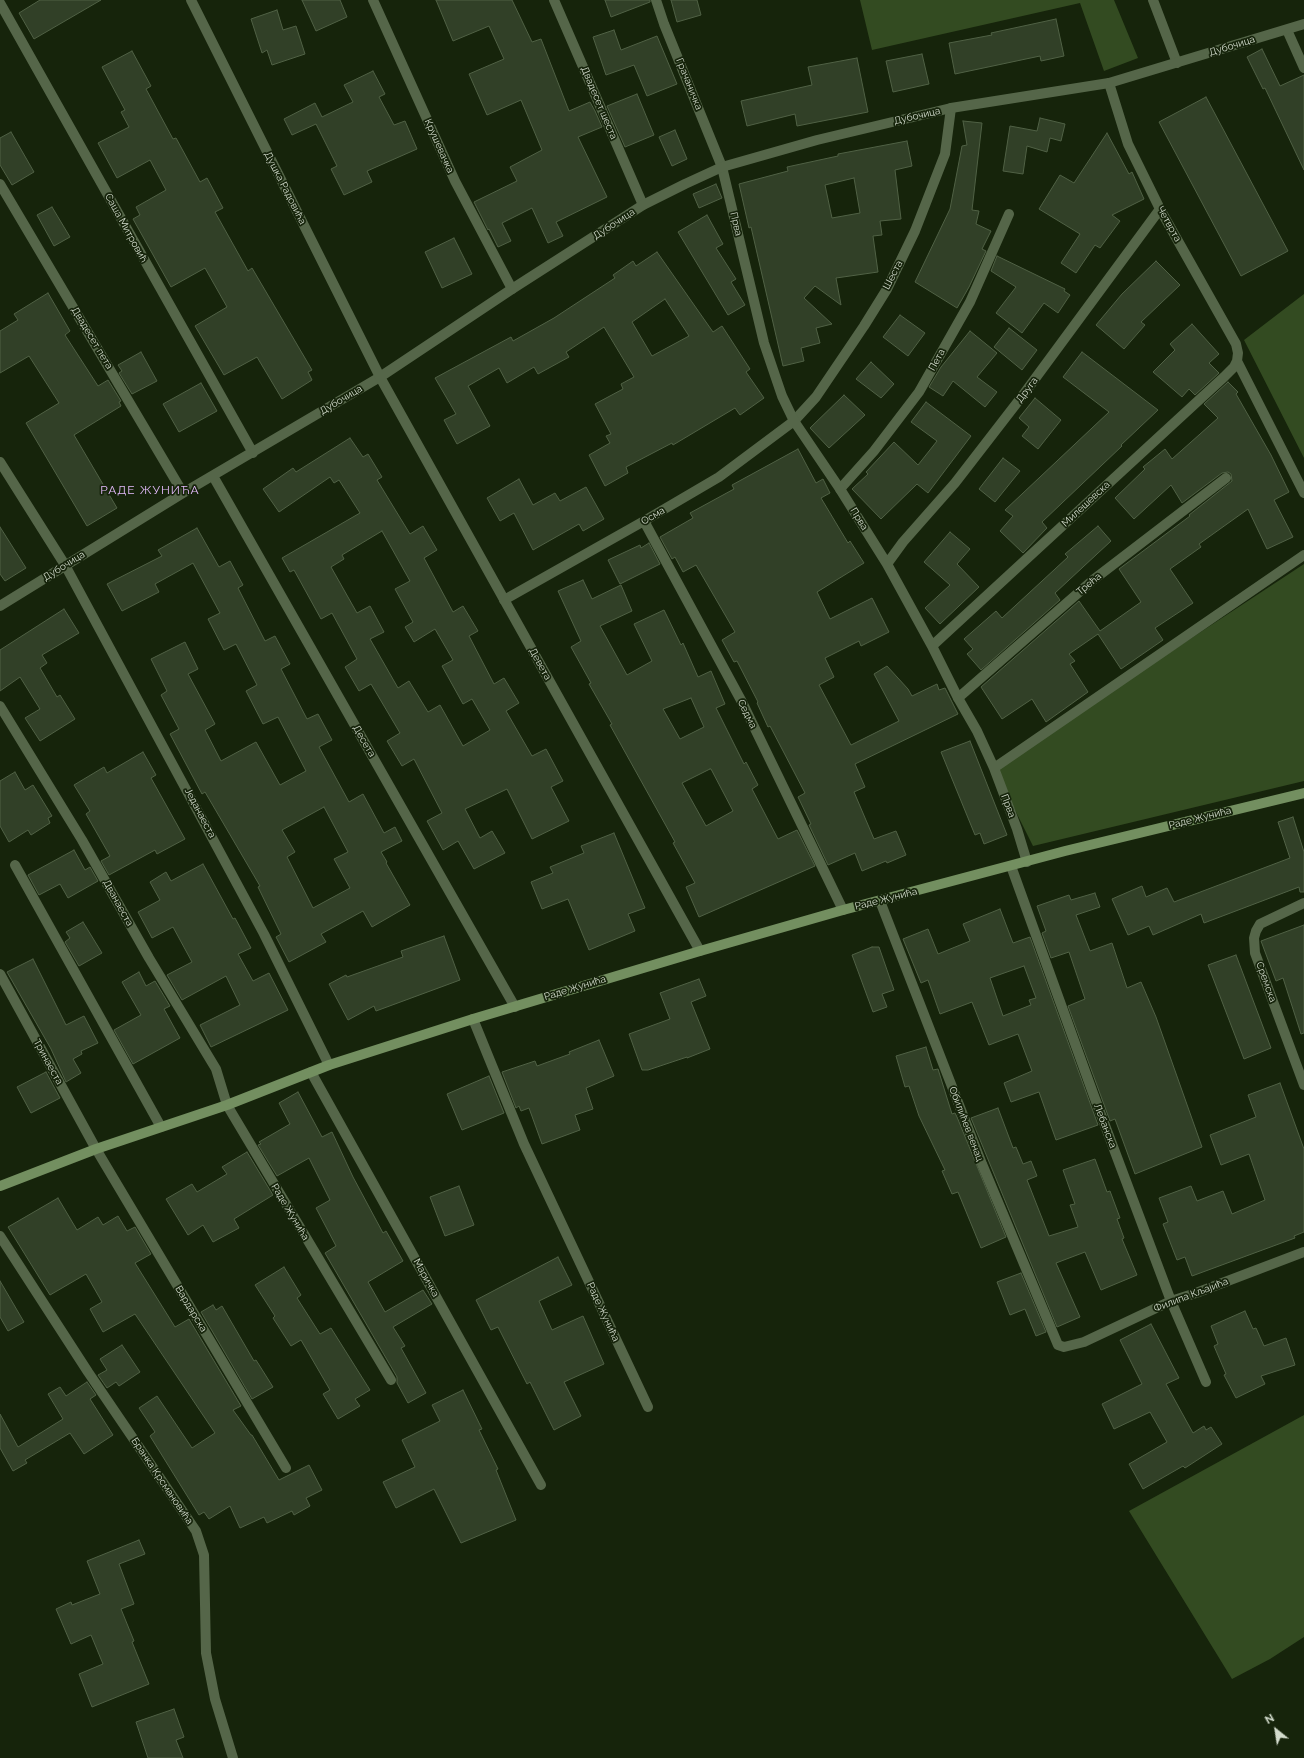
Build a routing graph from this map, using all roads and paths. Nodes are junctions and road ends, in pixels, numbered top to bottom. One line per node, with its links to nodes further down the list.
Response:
1 (191, 0): 20 (street, Душка Радовића)
2 (373, 0): 18 (street, Крушевачка)
3 (554, 0): 15 (street, Двадесет шеста)
4 (656, 0): 13 (street, Грачаничка)
5 (1153, 0): 9 (street)
6 (0, 3): 22 (street, Саша Митровић)
7 (1304, 24): 8 (street, Дубочица)
8 (1287, 30): 9 (street, Дубочица); 10 (street)
9 (1177, 63): 11 (street, Дубочица)
10 (1304, 68)
11 (1109, 83): 12 (street, Дубочица); 16 (street, Четврта)
12 (951, 108): 13 (street, Дубочица); 21 (street, Шеста)
13 (722, 167): 15 (street, Дубочица); 21 (street, Прва)
14 (0, 184): 27 (street, Двадесет пета)
15 (643, 205): 18 (street, Дубочица)
16 (1160, 209): 19 (street, Четврта); 31 (street, Друга)
17 (1009, 214): 26 (street, Пета)
18 (512, 289): 20 (street, Дубочица)
19 (1237, 361): 28 (street); 35 (street, Милешевска)
20 (380, 377): 22 (street, Дубочица); 33 (street, Девета)
21 (794, 421): 26 (street, Прва); 29 (street, Осма)
22 (253, 452): 24 (street, Дубочица)
23 (0, 462): 32 (street, Једанаеста)
24 (213, 476): 27 (street, Дубочица); 48 (street, Десета)
25 (1226, 478): 36 (street, Трећа)
26 (840, 489): 31 (street, Прва)
27 (183, 493): 32 (street, Дубочица)
28 (1304, 493)
29 (644, 521): 33 (street, Осма); 45 (street, Седма)
30 (1304, 555): 38 (street)
31 (887, 564): 35 (street, Прва)
32 (65, 565): 34 (street, Дубочица); 50 (street, Једанаеста)
33 (504, 600): 46 (street, Девета)
34 (0, 606)
35 (932, 646): 36 (street, Прва)
36 (958, 698): 38 (street, Прва)
37 (0, 706): 53 (street, Дванаеста)
38 (994, 768): 40 (street, Прва)
39 (1304, 793): 40 (main road, Раде Жунића)
40 (1027, 862): 42 (main road, Раде Жунића)
41 (15, 865): 54 (street)
42 (1011, 866): 43 (main road, Раде Жунића); 59 (street, Лебанска)
43 (880, 901): 45 (main road, Раде Жунића); 60 (street, Обилићев венац)
44 (1304, 903): 52 (street, Сремска)
45 (843, 910): 46 (main road, Раде Жунића)
46 (700, 951): 48 (main road, Раде Жунића)
47 (0, 974): 55 (street, Тринаеста)
48 (516, 1007): 49 (main road, Раде Жунића)
49 (473, 1019): 50 (main road, Раде Жунића); 63 (street, Раде Жунића)
50 (328, 1065): 51 (main road, Раде Жунића)
51 (311, 1072): 53 (main road, Раде Жунића); 65 (street, Маричка)
52 (1304, 1085)
53 (227, 1105): 54 (main road, Раде Жунића); 61 (street, Раде Жунића)
54 (161, 1127): 55 (main road, Раде Жунића)
55 (96, 1149): 56 (main road, Раде Жунића); 64 (street, Вардарска)
56 (0, 1186)
57 (0, 1236): 66 (street, Бранка Крсмановића)
58 (1304, 1252): 59 (street, Филипа Кљајића)
59 (1171, 1301): 60 (street, Филипа Кљајића); 62 (street, Лебанска)
60 (1058, 1345)
61 (390, 1380)
62 (1206, 1382)
63 (648, 1407)
64 (286, 1468)
65 (541, 1485)
66 (234, 1758)

